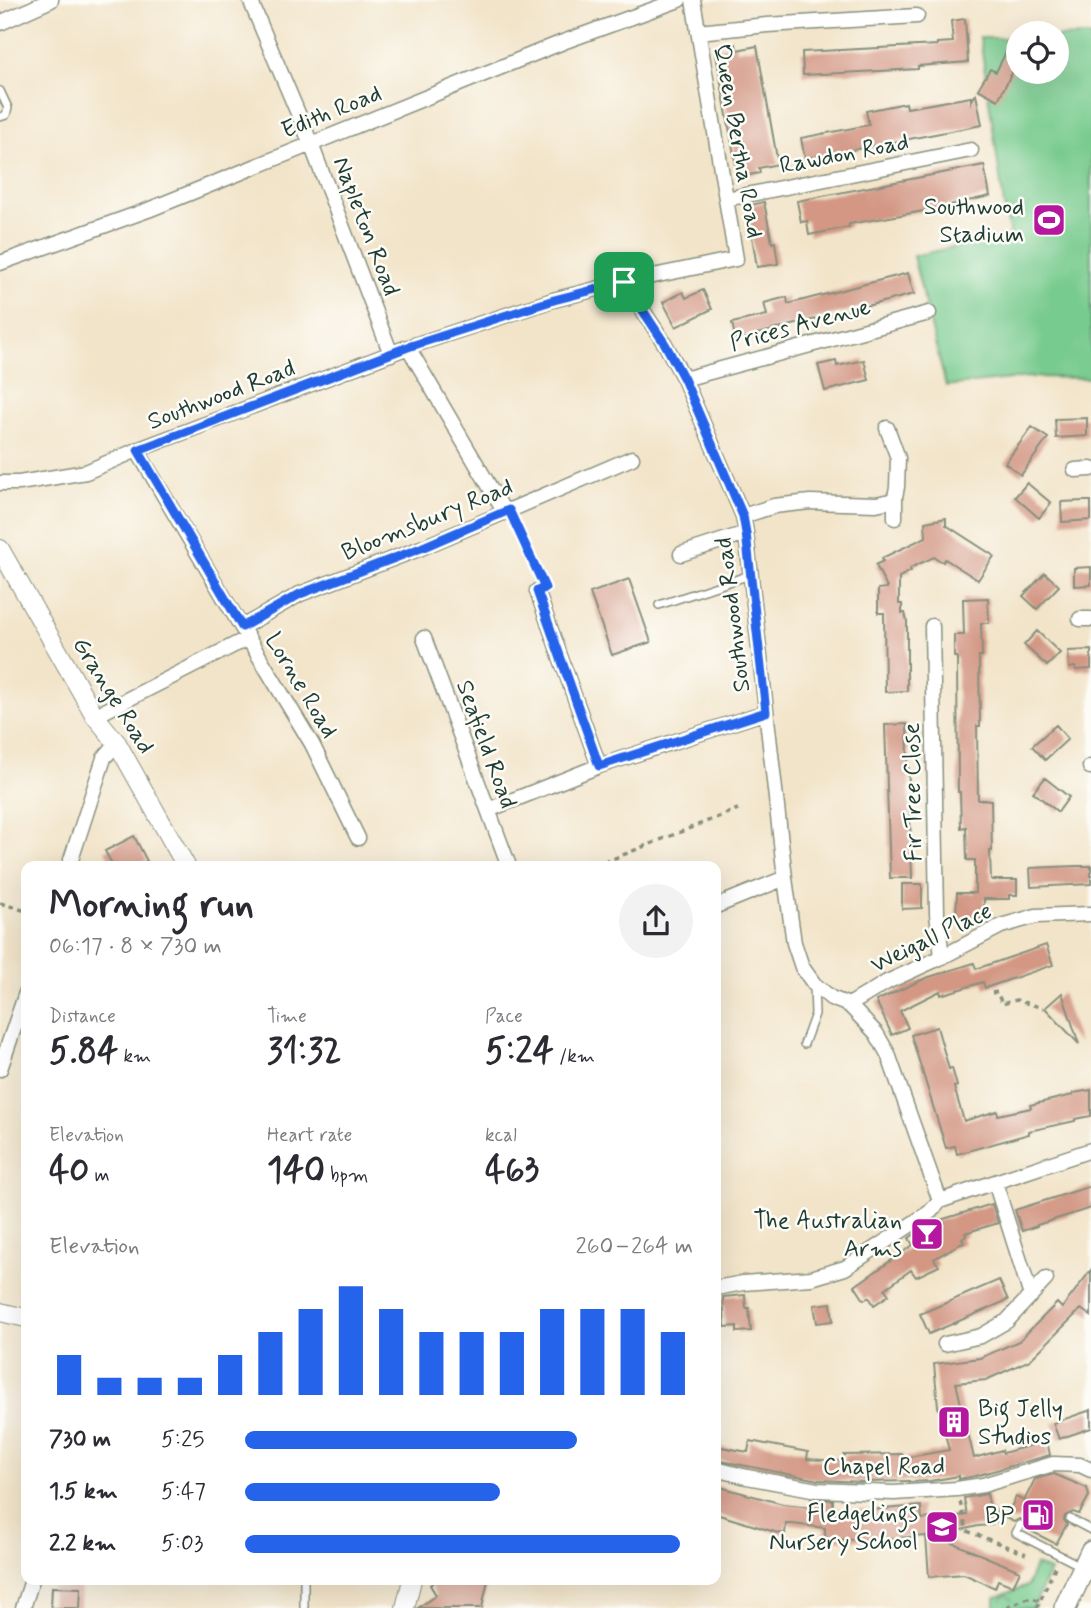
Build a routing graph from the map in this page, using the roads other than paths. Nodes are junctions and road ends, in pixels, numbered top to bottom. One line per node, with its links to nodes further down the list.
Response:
1 (51, 0): 6 (street)
2 (250, 0): 10 (street, Napleton Road)
3 (679, 0): 10 (street, Edith Road)
4 (693, 0): 7 (street, Queen Bertha Road)
5 (917, 16): 7 (street)
6 (0, 23)
7 (698, 32): 12 (street, Queen Bertha Road)
8 (0, 91): 9 (lane)
9 (0, 117)
10 (311, 144): 13 (street, Edith Road); 17 (street, Napleton Road)
11 (971, 150): 12 (street, Rawdon Road)
12 (726, 199): 14 (street, Queen Bertha Road)
13 (0, 263)
14 (624, 282): 16 (street, Southwood Road); 18 (street, Southwood Road)
15 (929, 313): 18 (street, Prices Avenue)
16 (408, 347): 17 (street, Southwood Road); 26 (street)
17 (391, 354): 20 (street, Southwood Road)
18 (684, 379): 27 (street, Southwood Road)
19 (887, 428): 25 (street)
20 (138, 450): 24 (street, Southwood Road); 36 (street, Lorne Road)
21 (632, 458): 26 (street, Bloomsbury Road)
22 (1091, 469): 23 (street)
23 (1075, 470)
24 (0, 483)
25 (895, 497): 27 (street); 28 (street)
26 (507, 512): 36 (street, Bloomsbury Road)
27 (743, 516): 29 (street, Southwood Road)
28 (895, 518)
29 (746, 533): 31 (street); 32 (street, Southwood Road)
30 (0, 549): 39 (street, Grange Road)
31 (681, 554)
32 (750, 575): 34 (lane); 38 (street, Southwood Road)
33 (537, 591): 41 (street)
34 (659, 605)
35 (932, 626): 50 (street, Fir Tree Close)
36 (245, 633): 39 (street, Bloomsbury Road); 43 (street, Lorne Road)
37 (424, 638): 42 (street, Seafield Road)
38 (766, 712): 41 (street); 47 (street, Southwood Road)
39 (95, 716): 40 (street, Grange Road)
40 (117, 743): 44 (street); 45 (street, Grange Road)
41 (599, 766): 42 (street)
42 (488, 810): 46 (street, Seafield Road)
43 (358, 838)
44 (71, 861)
45 (183, 861)
46 (507, 861)
47 (785, 877): 48 (street); 51 (street, Southwood Road)
48 (721, 904)
49 (1091, 914): 50 (street, Weigall Place)
50 (942, 957): 52 (street, Weigall Place)
51 (814, 984): 52 (street, Southwood Road); 54 (lane)
52 (849, 1005): 58 (street, Southwood Road)
53 (21, 1008): 55 (street)
54 (804, 1044)
55 (0, 1069)
56 (1091, 1150): 57 (street)
57 (995, 1182): 58 (street); 61 (street)
58 (940, 1201): 60 (street)
59 (1046, 1279): 61 (street)
60 (721, 1288)
61 (1031, 1296): 64 (street)
62 (0, 1312): 63 (street)
63 (21, 1317)
64 (945, 1344)
65 (721, 1470): 66 (street, Chapel Road)
66 (1091, 1470)
67 (1069, 1519): 69 (lane)
68 (1020, 1525): 70 (lane)
69 (1091, 1530)
70 (1087, 1560): 77 (main road)
71 (30, 1585): 74 (street)
72 (304, 1585): 75 (lane)
73 (411, 1585): 76 (street)
74 (23, 1608)
75 (304, 1608)
76 (405, 1608)
77 (1065, 1608)

